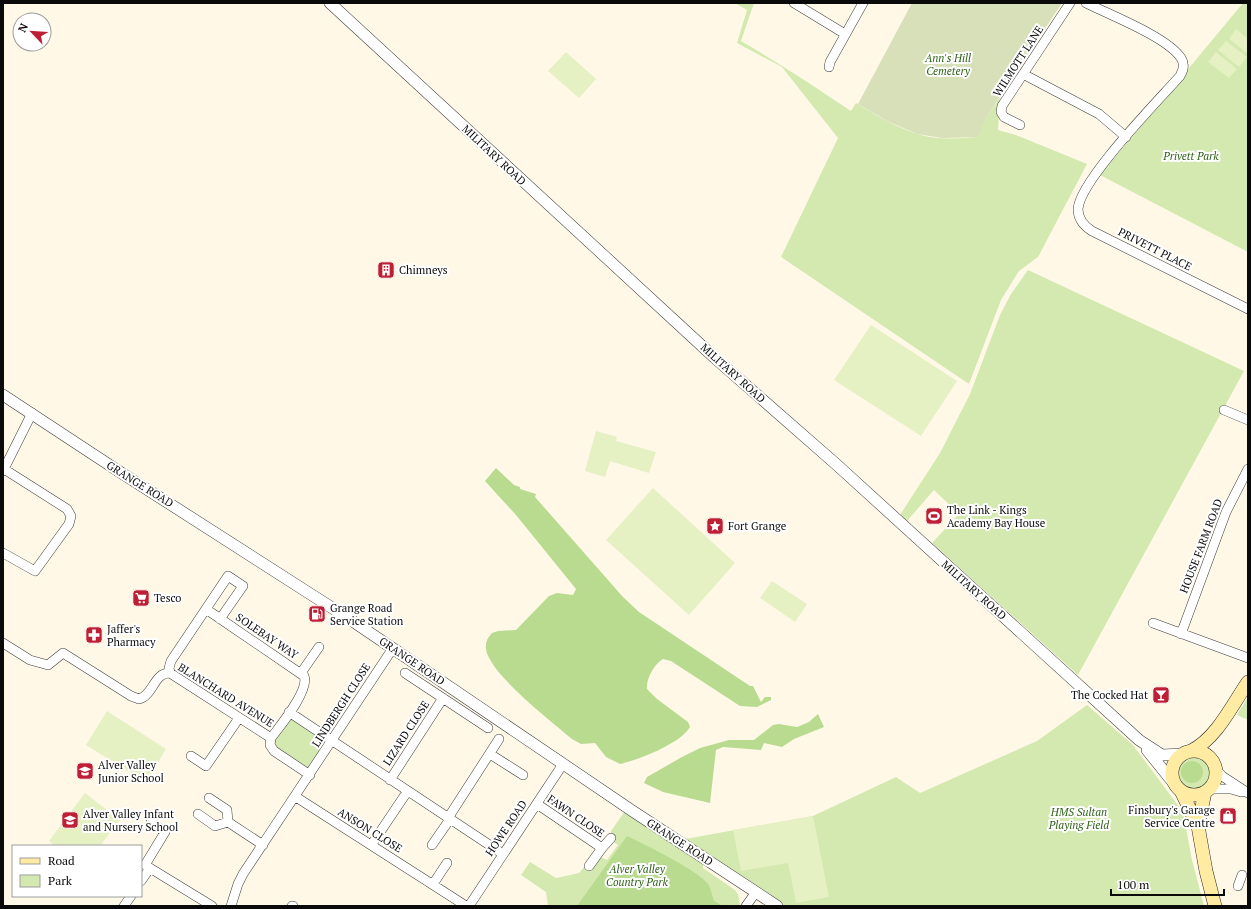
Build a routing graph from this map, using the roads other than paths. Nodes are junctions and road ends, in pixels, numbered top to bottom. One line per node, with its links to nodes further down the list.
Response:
1 (330, 3): 40 (street, MILITARY ROAD)
2 (794, 3): 6 (street)
3 (863, 3): 6 (street)
4 (1070, 3): 8 (street, WILMOTT LANE)
5 (1086, 3): 10 (street, PRIVETT PLACE)
6 (845, 34): 7 (street)
7 (829, 67)
8 (1023, 74): 9 (street, WILMOTT LANE); 10 (street)
9 (1020, 125)
10 (1126, 137): 11 (street, PRIVETT PLACE)
11 (1248, 309)
12 (3, 394): 14 (street, GRANGE ROAD)
13 (1224, 410): 15 (street)
14 (32, 413): 17 (street); 27 (street, GRANGE ROAD)
15 (1248, 420)
16 (1248, 469): 24 (street, HOUSE FARM ROAD)
17 (3, 470): 18 (street)
18 (3, 553)
19 (213, 598): 20 (street, SOLEBAY WAY); 20 (street, SOLEBAY WAY); 21 (street, SOLEBAY WAY)
20 (228, 608): 22 (street, SOLEBAY WAY)
21 (206, 610): 22 (street, SOLEBAY WAY); 29 (street, SOLEBAY WAY)
22 (220, 619): 30 (street, SOLEBAY WAY)
23 (1153, 623): 24 (street)
24 (1181, 634): 28 (street)
25 (4, 645): 29 (street, BLANCHARD AVENUE)
26 (319, 647): 30 (street, SOLEBAY WAY)
27 (393, 648): 41 (street, LINDBERGH CLOSE); 45 (street, GRANGE ROAD)
28 (1248, 658)
29 (170, 673): 36 (street, BLANCHARD AVENUE)
30 (300, 673): 35 (street, SOLEBAY WAY)
31 (405, 673): 33 (street, LIZARD CLOSE)
32 (1248, 682): 34 (main road)
33 (443, 698): 37 (street, LIZARD CLOSE); 49 (street, LIZARD CLOSE)
34 (1230, 711): 42 (main road); 46 (main road)
35 (289, 712): 38 (street, BLANCHARD AVENUE); 41 (street, BLANCHARD AVENUE)
36 (239, 718): 38 (street, BLANCHARD AVENUE); 44 (street)
37 (488, 728)
38 (271, 738): 47 (street)
39 (499, 739): 43 (street)
40 (1139, 740): 42 (street, MILITARY ROAD); 50 (street, MILITARY ROAD)
41 (332, 742): 47 (street, LINDBERGH CLOSE); 49 (street, BLANCHARD AVENUE)
42 (1188, 753): 46 (main road); 50 (main road)
43 (490, 754): 48 (street); 58 (street)
44 (191, 756)
45 (563, 764): 56 (street, HOWE ROAD); 73 (street, GRANGE ROAD)
46 (1214, 764): 51 (main road); 53 (street)
47 (310, 775): 54 (street, LINDBERGH CLOSE)
48 (523, 775)
49 (390, 780): 52 (street, BLANCHARD AVENUE)
50 (1179, 789): 51 (main road); 61 (main road)
51 (1207, 791): 53 (street); 61 (main road)
52 (407, 792): 58 (street, BLANCHARD AVENUE); 63 (street)
53 (1248, 793)
54 (296, 797): 63 (street, ANSON CLOSE); 65 (street, LINDBERGH CLOSE)
55 (209, 798): 60 (street)
56 (537, 804): 66 (street, FAWN CLOSE); 67 (street, HOWE ROAD)
57 (198, 814): 60 (street)
58 (449, 818): 64 (street); 67 (street, BLANCHARD AVENUE)
59 (151, 822): 70 (street)
60 (228, 822): 65 (street)
61 (1198, 826): 82 (main road)
62 (610, 838): 66 (street, FAWN CLOSE)
63 (372, 844): 72 (street, ANSON CLOSE)
64 (432, 844)
65 (263, 845): 77 (street, LINDBERGH CLOSE)
66 (602, 848): 69 (street, FAWN CLOSE)
67 (503, 854): 79 (street, HOWE ROAD)
68 (447, 863): 72 (street)
69 (589, 866)
70 (150, 868): 71 (street); 76 (street)
71 (142, 880)
72 (433, 884): 78 (street, ANSON CLOSE)
73 (756, 892): 80 (street); 81 (street, GRANGE ROAD)
74 (130, 897): 75 (street)
75 (124, 906)
76 (212, 906)
77 (231, 906)
78 (466, 906)
79 (469, 906)
80 (746, 906)
81 (777, 906)
82 (1215, 906)

